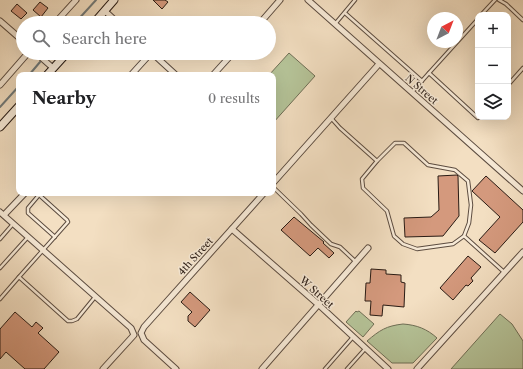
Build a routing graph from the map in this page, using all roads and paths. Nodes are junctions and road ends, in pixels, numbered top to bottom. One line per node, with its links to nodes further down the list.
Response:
1 (76, 0): 11 (street)
2 (114, 0): 8 (street)
3 (280, 0): 14 (street)
4 (308, 0): 18 (street, N Street)
5 (355, 0): 10 (lane)
6 (495, 0): 9 (lane)
7 (499, 0): 16 (lane)
8 (105, 11): 12 (street); 13 (street)
9 (484, 12)
10 (345, 13): 18 (lane); 34 (lane)
11 (61, 16)
12 (100, 16)
13 (110, 16)
14 (266, 16)
15 (0, 20): 19 (street)
16 (523, 20)
17 (475, 22): 33 (lane)
18 (335, 24): 26 (street, N Street)
19 (16, 35)
20 (22, 60): 36 (street)
21 (44, 60): 27 (street)
22 (60, 60): 27 (street)
23 (145, 60): 30 (street)
24 (159, 60): 31 (street)
25 (227, 60): 32 (street)
26 (379, 64): 37 (street, N Street); 40 (street)
27 (53, 68): 29 (street)
28 (523, 68): 35 (lane)
29 (50, 72)
30 (134, 72)
31 (173, 72)
32 (216, 72)
33 (429, 73): 34 (lane); 39 (lane)
34 (422, 81): 37 (lane)
35 (509, 84)
36 (0, 85)
37 (412, 92): 45 (street, N Street)
38 (16, 109): 41 (street)
39 (475, 115)
40 (331, 118): 42 (lane); 43 (street)
41 (0, 127)
42 (377, 161): 53 (lane); 53 (lane)
43 (276, 180)
44 (276, 190): 60 (lane)
45 (523, 191)
46 (22, 196): 50 (street)
47 (37, 196): 55 (lane)
48 (40, 196): 55 (lane)
49 (261, 196): 52 (street, 4th Street)
50 (2, 213): 51 (street)
51 (14, 224): 54 (street); 56 (lane)
52 (232, 229): 66 (street, W Street); 70 (street, 4th Street)
53 (464, 236): 62 (lane)
54 (28, 237): 58 (street); 61 (lane)
55 (55, 237): 58 (lane)
56 (0, 239)
57 (368, 248): 60 (street)
58 (43, 250): 63 (lane); 64 (street)
59 (523, 252): 62 (street)
60 (356, 262): 66 (street)
61 (0, 268)
62 (504, 273): 75 (street)
63 (19, 278): 64 (lane); 65 (lane)
64 (96, 297): 69 (street)
65 (0, 299)
66 (319, 305): 67 (street, W Street); 71 (street)
67 (354, 337): 68 (street, W Street); 72 (lane)
68 (366, 348): 73 (lane); 74 (street, W Street)
69 (103, 369)
70 (176, 369)
71 (262, 369)
72 (325, 369)
73 (347, 369)
74 (388, 369)
75 (417, 369)

